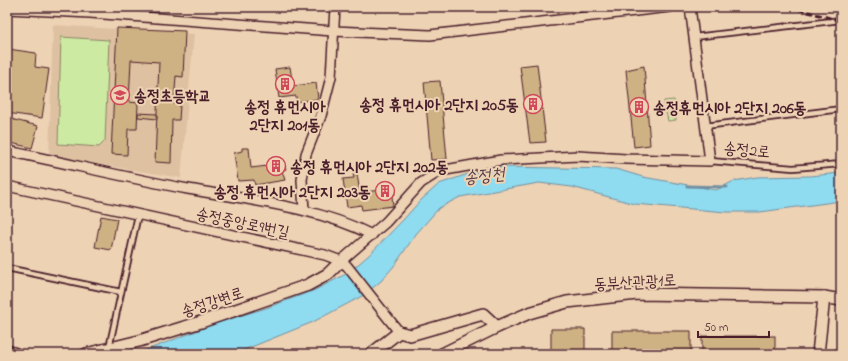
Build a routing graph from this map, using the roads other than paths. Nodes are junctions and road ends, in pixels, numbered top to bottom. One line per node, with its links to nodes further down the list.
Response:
1 (336, 7): 6 (street)
2 (670, 7): 6 (street)
3 (690, 7): 7 (street, 송정2로)
4 (7, 9): 6 (street)
5 (841, 20): 7 (lane)
6 (333, 31): 14 (street)
7 (694, 37): 9 (street, 송정2로)
8 (841, 109): 9 (lane)
9 (705, 126): 11 (street, 송정2로)
10 (7, 151): 14 (street)
11 (710, 161): 12 (lane, 송정2로); 16 (street)
12 (841, 164)
13 (7, 186): 15 (street, 송정중앙로9번길)
14 (304, 210): 16 (street)
15 (138, 215): 17 (street, 송정중앙로9번길); 19 (lane)
16 (372, 234): 17 (street)
17 (344, 264): 23 (street); 24 (street, 송정강변로)
18 (7, 268): 19 (lane)
19 (121, 292): 24 (lane)
20 (824, 297): 21 (street, 동부산관광1로); 22 (street, 동부산관광1로); 30 (street)
21 (841, 300)
22 (497, 327): 23 (street); 29 (street, 동부산관광1로)
23 (399, 332): 28 (street)
24 (109, 348): 27 (street, 송정강변로)
25 (7, 351): 26 (street)
26 (16, 354)
27 (86, 354)
28 (371, 354)
29 (442, 354)
30 (818, 354)

